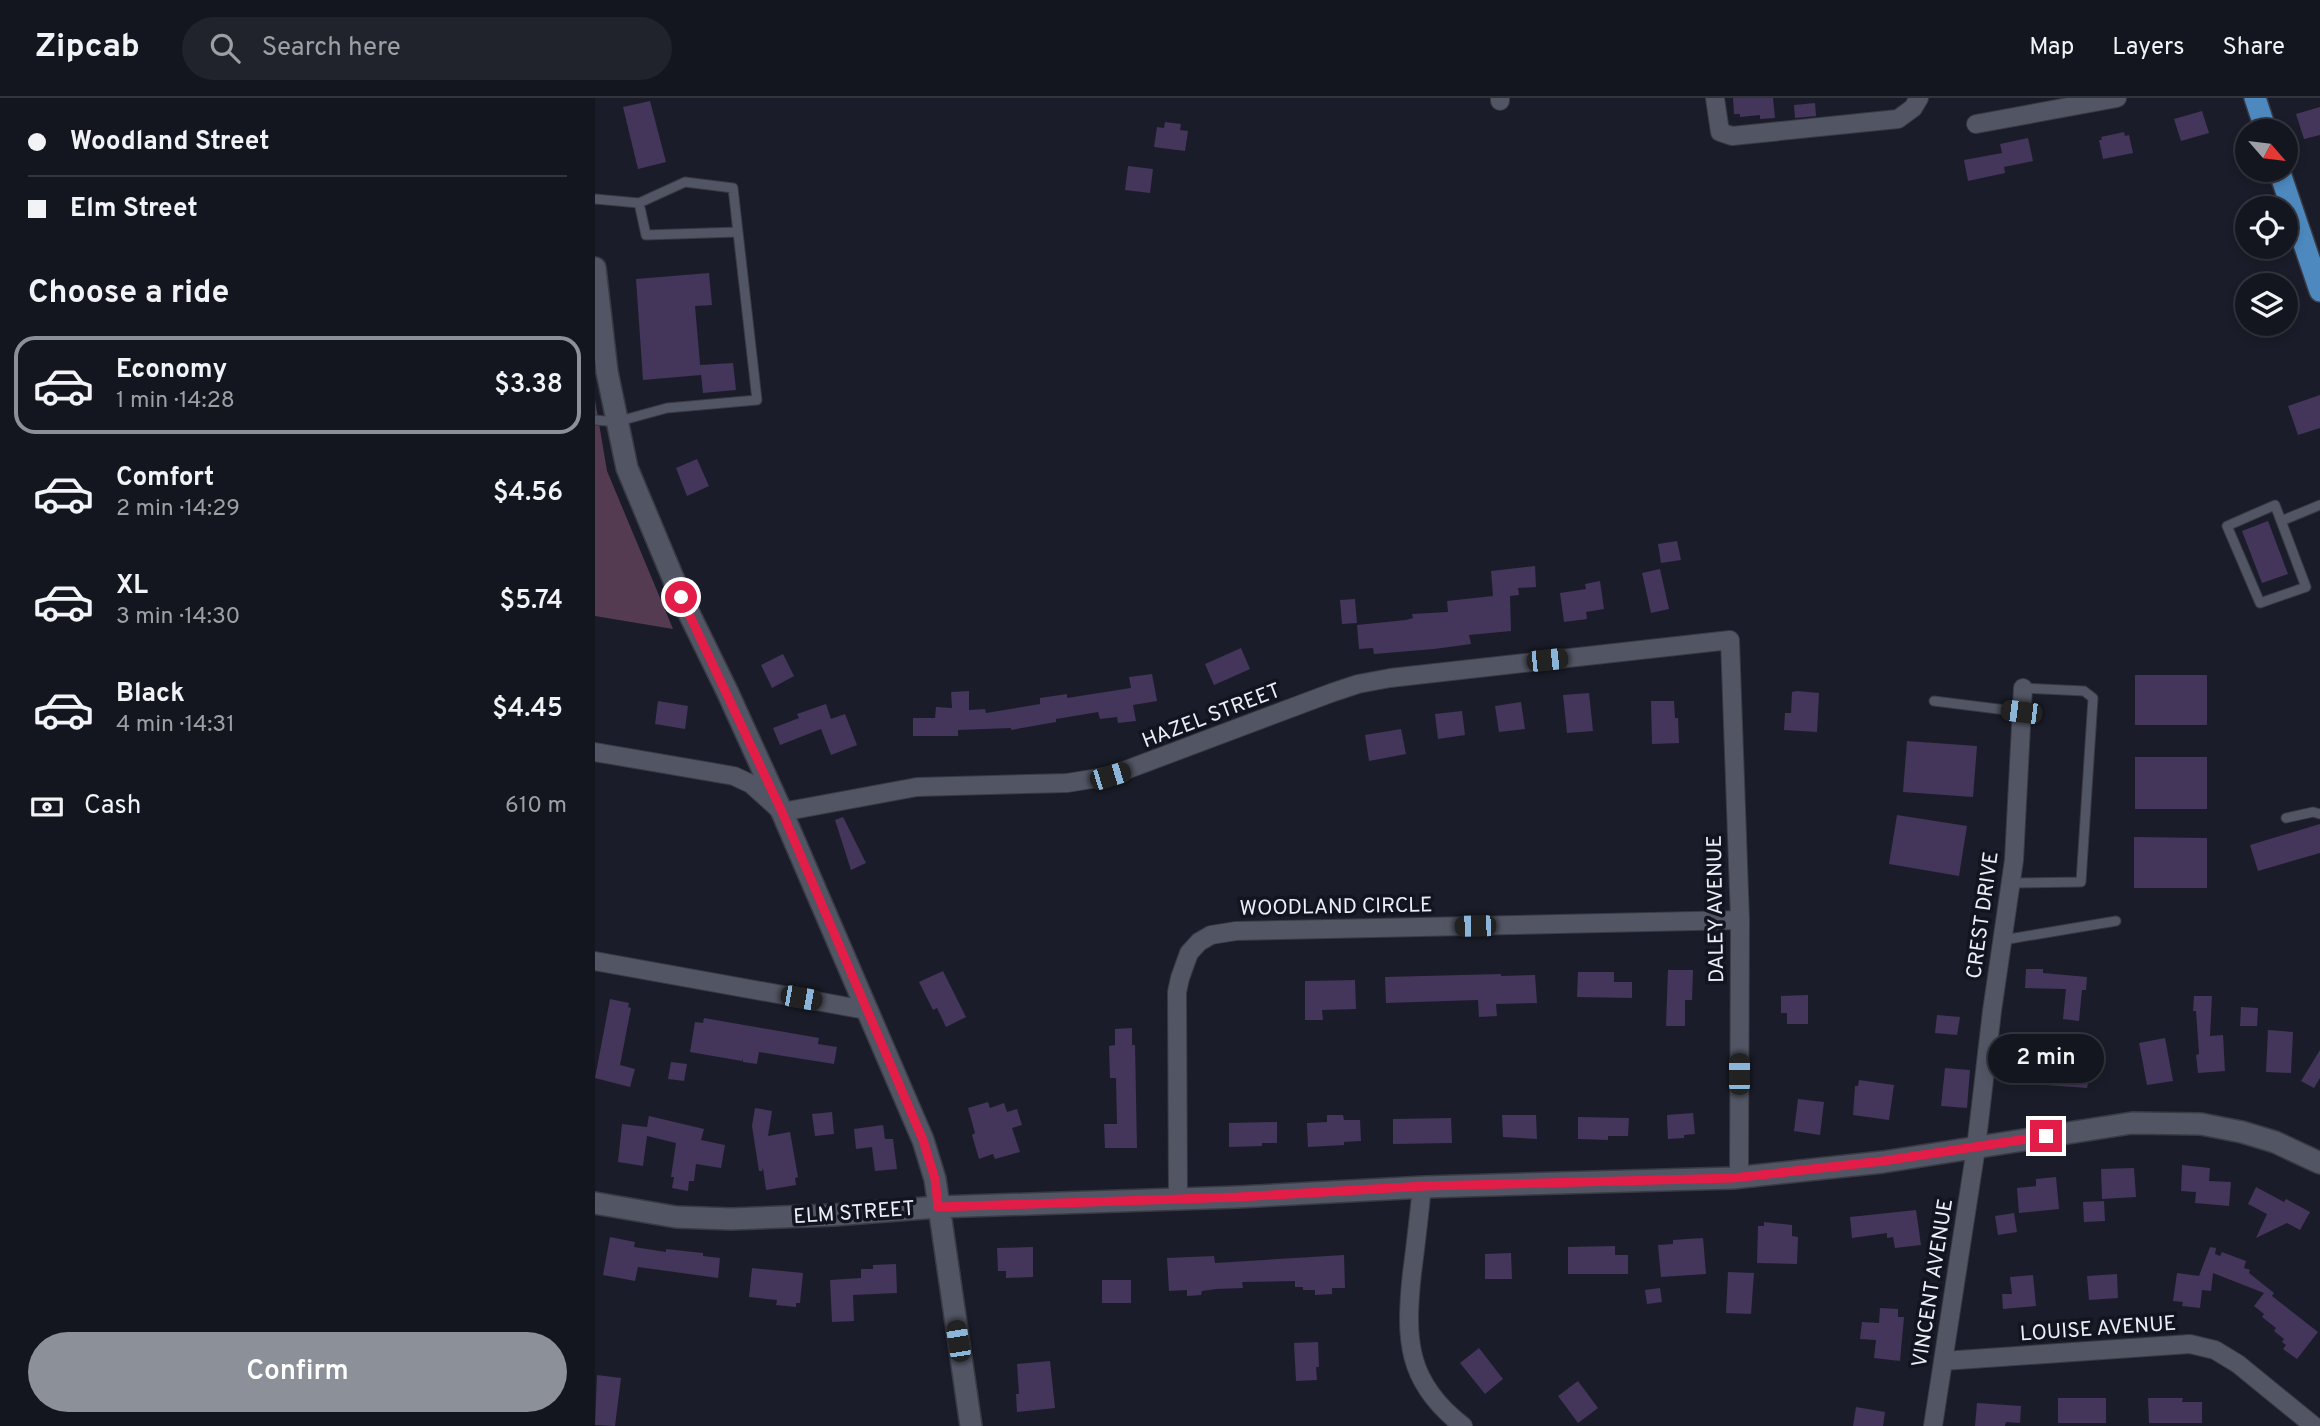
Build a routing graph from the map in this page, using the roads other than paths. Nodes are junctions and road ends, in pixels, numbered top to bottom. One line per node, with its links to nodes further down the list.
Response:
1 (1715, 98): 4 (street)
2 (2117, 98): 6 (street)
3 (2255, 98): 5 (main road)
4 (1914, 105)
5 (2262, 119)
6 (1976, 124)
7 (2283, 182): 12 (main road)
8 (595, 199): 9 (lane)
9 (639, 203): 10 (lane); 10 (lane)
10 (739, 232): 14 (lane)
11 (595, 268): 14 (street)
12 (2320, 291)
13 (595, 420): 14 (lane)
14 (617, 422): 22 (street)
15 (2320, 505): 16 (lane)
16 (2281, 521): 16 (lane)
17 (1730, 640): 22 (street, HAZEL STREET); 26 (street, DALEY AVENUE)
18 (2023, 688): 20 (street, CREST DRIVE); 25 (lane)
19 (1934, 701): 20 (lane)
20 (2021, 712): 25 (street, CREST DRIVE)
21 (595, 752): 22 (street)
22 (782, 812): 30 (street)
23 (2320, 814): 24 (lane)
24 (2287, 818)
25 (2011, 883): 28 (street, CREST DRIVE)
26 (1740, 920): 33 (street, DALEY AVENUE); 35 (street, WOODLAND CIRCLE)
27 (2116, 921): 28 (lane)
28 (2003, 940): 31 (street, CREST DRIVE)
29 (595, 961): 30 (street)
30 (866, 1010): 37 (street)
31 (1976, 1148): 32 (street, ELM STREET); 33 (street, ELM STREET); 38 (street, VINCENT AVENUE)
32 (2320, 1163)
33 (1738, 1178): 34 (street, ELM STREET)
34 (1422, 1187): 35 (street, ELM STREET); 40 (street)
35 (1178, 1199): 37 (street, ELM STREET)
36 (595, 1203): 37 (street, ELM STREET)
37 (938, 1207): 39 (street)
38 (1943, 1362): 41 (street, VINCENT AVENUE); 42 (street, LOUISE AVENUE)
39 (971, 1426)
40 (1463, 1426)
41 (1933, 1426)
42 (2314, 1426)

